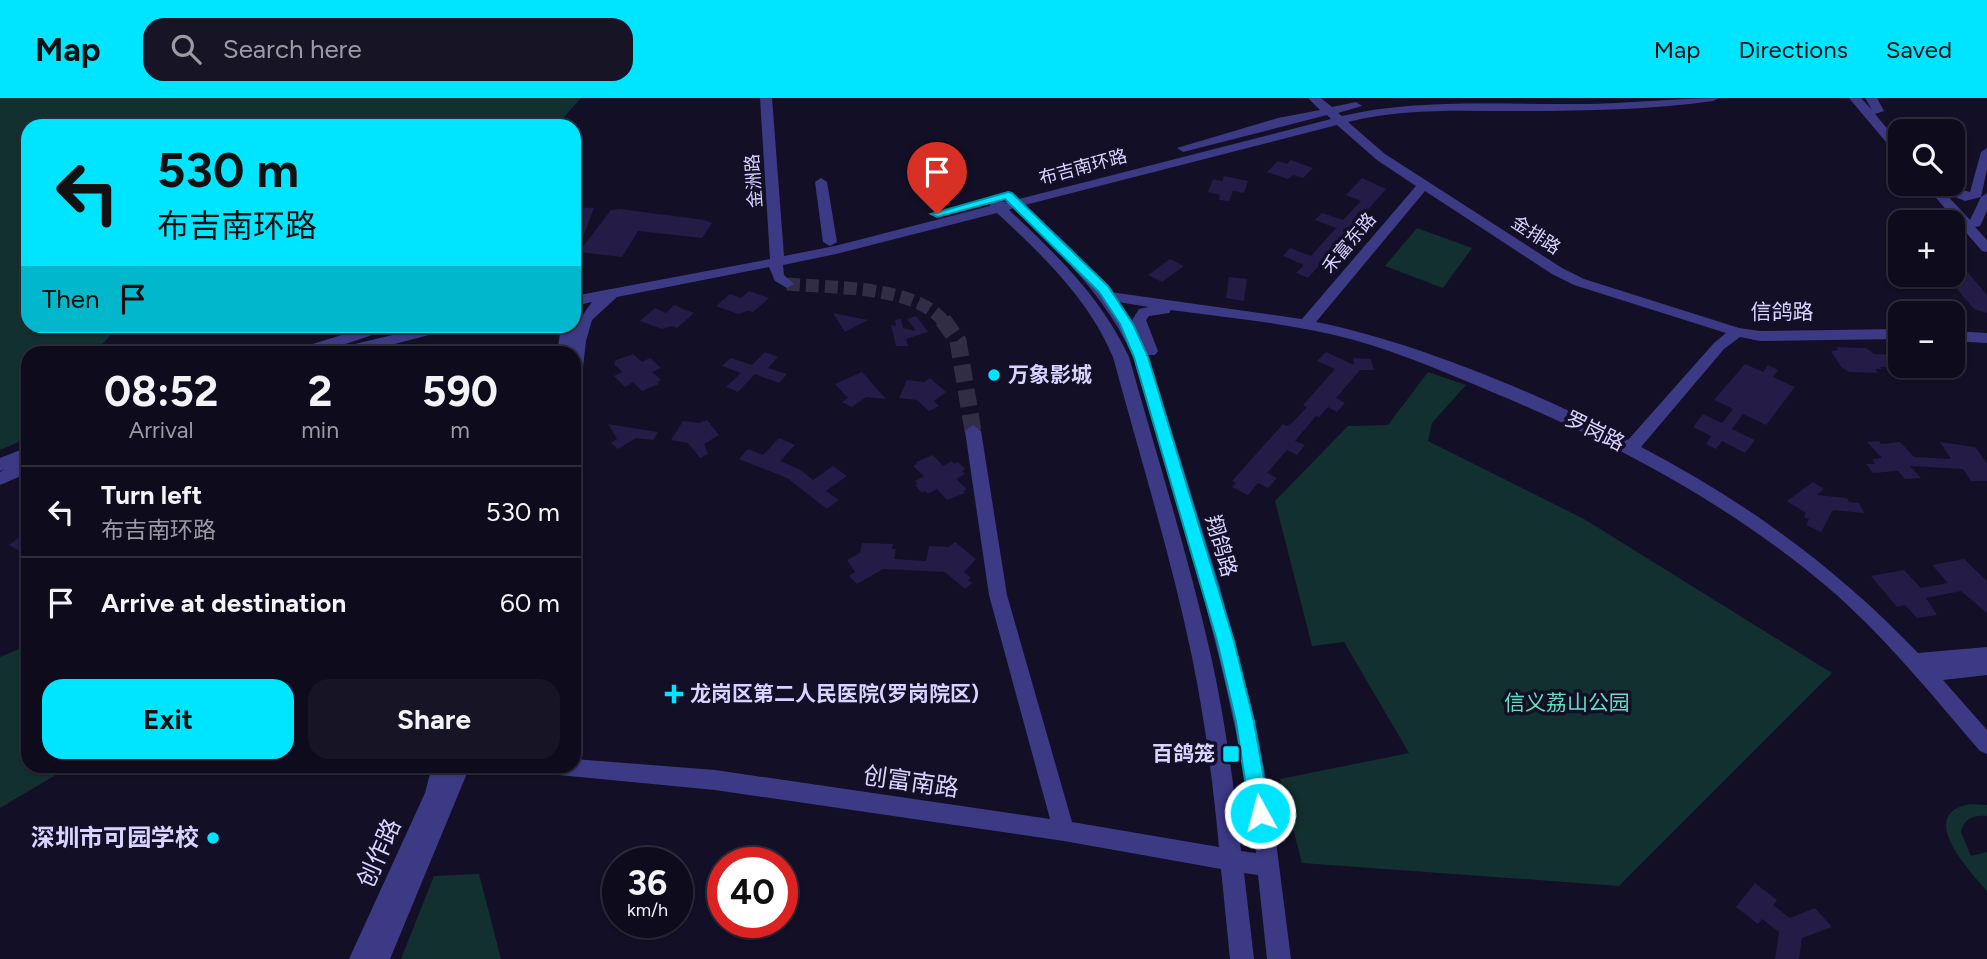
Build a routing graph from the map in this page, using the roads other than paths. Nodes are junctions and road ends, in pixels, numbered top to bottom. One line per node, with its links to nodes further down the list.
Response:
1 (766, 98): 33 (street, 金洲路)
2 (1307, 98): 11 (street)
3 (1314, 98): 10 (street, 金排路)
4 (1493, 98): 10 (street)
5 (1713, 98): 10 (street, 布吉南环路)
6 (1842, 98): 9 (street)
7 (1855, 98): 9 (street)
8 (1871, 98): 9 (street)
9 (1869, 107): 12 (street); 14 (street)
10 (1331, 110): 11 (street, 布吉南环路); 13 (street, 布吉南环路); 16 (street, 金排路)
11 (1282, 121): 24 (street, 布吉南环路)
12 (1888, 126)
13 (1302, 130): 16 (street); 19 (street, 布吉南环路)
14 (1888, 134)
15 (1987, 152): 22 (street)
16 (1381, 157): 18 (street, 金排路)
17 (821, 182): 31 (street)
18 (1423, 186): 40 (street, 禾富东路); 41 (street, 金排路)
19 (1072, 190): 24 (street, 布吉南环路); 29 (street)
20 (1941, 196): 32 (street)
21 (1952, 196): 27 (street)
22 (1963, 196)
23 (1987, 197): 27 (street)
24 (1013, 200): 25 (street, 布吉南环路); 29 (street, 翔鸽路)
25 (996, 204): 26 (street, 布吉南环路); 28 (street); 31 (street, 布吉南环路)
26 (951, 223): 28 (street); 33 (street, 布吉南环路)
27 (1975, 223): 30 (street)
28 (1020, 229): 65 (street)
29 (1048, 235): 37 (street, 翔鸽路)
30 (1987, 236)
31 (830, 242): 33 (street, 布吉南环路)
32 (1987, 248)
33 (777, 259): 34 (street, 布吉南环路); 34 (street, 金洲路); 35 (street, 布吉南环路)
34 (756, 267): 36 (street, 布吉南环路)
35 (581, 287)
36 (619, 294): 38 (street, 布吉南环路); 49 (street)
37 (1110, 296): 39 (street, 罗岗路); 50 (street, 翔鸽路)
38 (581, 299)
39 (1194, 309): 40 (street, 罗岗路); 50 (street)
40 (1305, 325): 52 (street, 罗岗路)
41 (1737, 332): 44 (street, 信鸽路); 52 (street, 信鸽路)
42 (363, 333): 47 (street)
43 (419, 333): 48 (street)
44 (1888, 334)
45 (1965, 337): 46 (street)
46 (1987, 338)
47 (323, 346)
48 (366, 346)
49 (579, 346)
50 (1149, 383): 66 (street, 翔鸽路)
51 (973, 431): 64 (street)
52 (1631, 448): 58 (street, 罗岗路)
53 (21, 456): 54 (street)
54 (0, 465)
55 (21, 469): 56 (street)
56 (0, 479)
57 (1987, 655): 58 (street)
58 (1920, 667): 59 (street); 60 (street, 罗岗路)
59 (1987, 667)
60 (1987, 745)
61 (581, 769): 64 (street, 创富南路)
62 (441, 773): 67 (street, 创作路)
63 (457, 773): 68 (street, 创作路)
64 (1064, 831): 65 (street, 创富南路)
65 (1231, 861): 66 (street, 创富南路); 69 (street)
66 (1267, 866): 70 (street, 翔鸽路)
67 (361, 959)
68 (378, 959)
69 (1242, 959)
70 (1279, 959)

